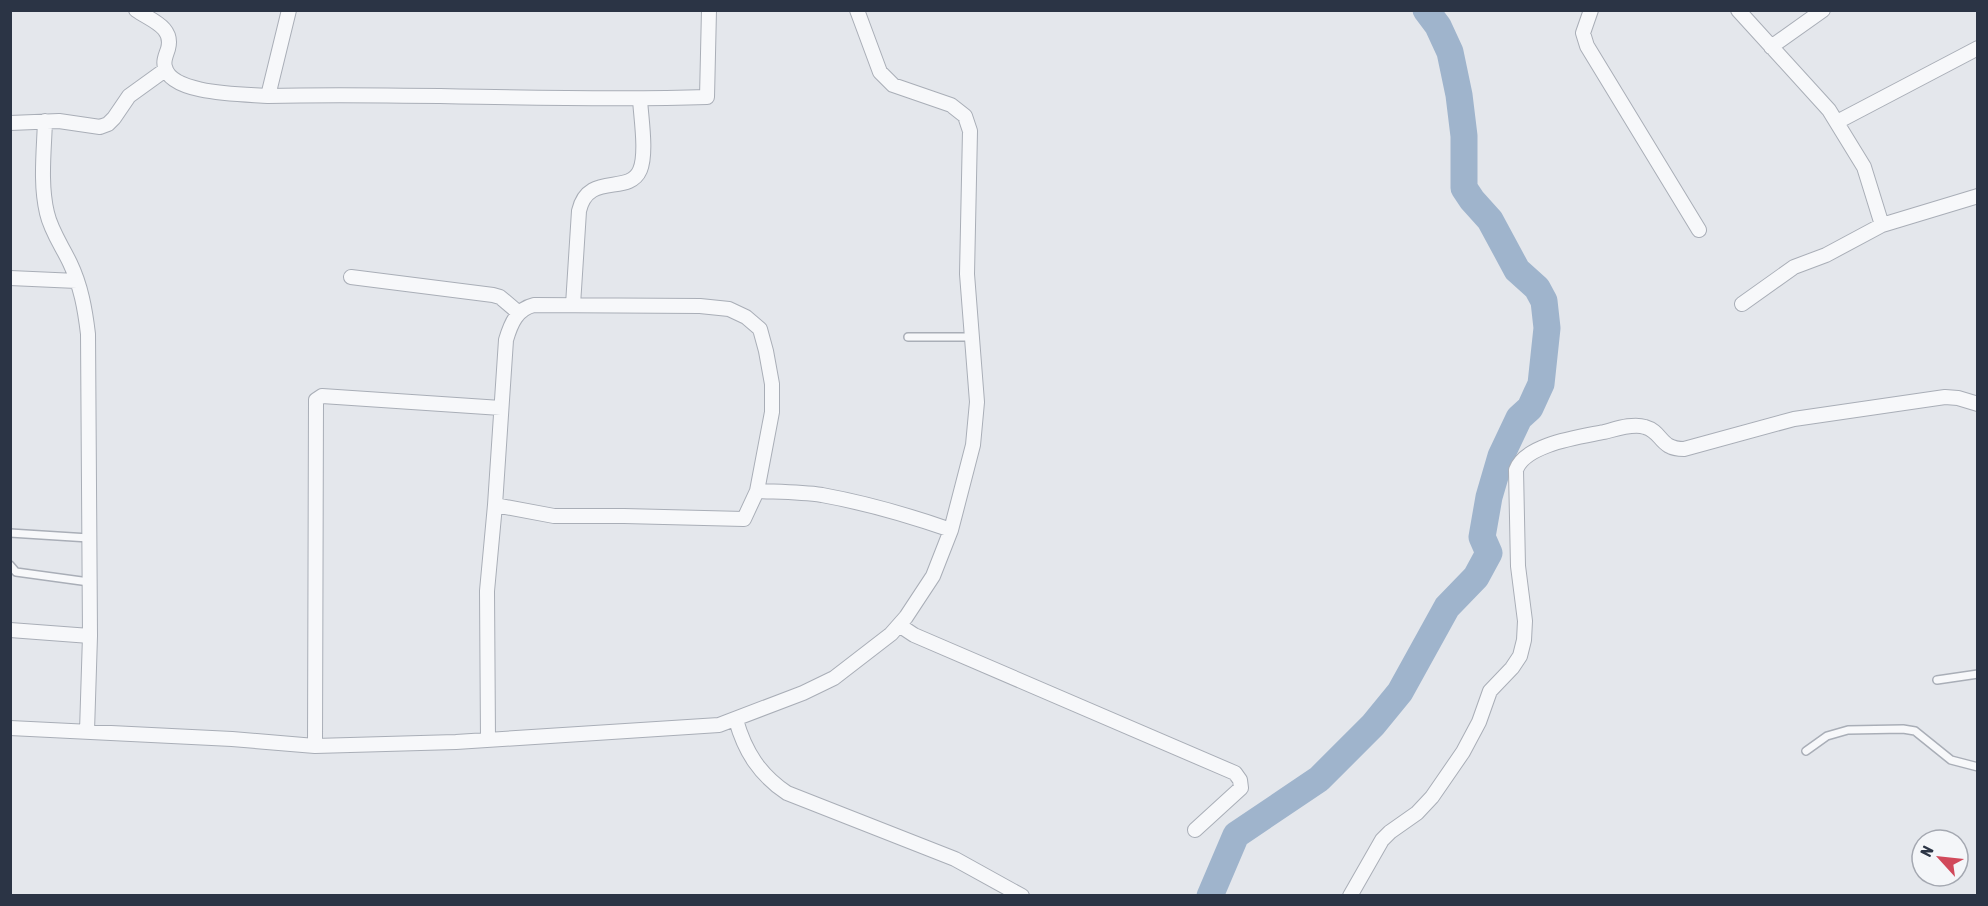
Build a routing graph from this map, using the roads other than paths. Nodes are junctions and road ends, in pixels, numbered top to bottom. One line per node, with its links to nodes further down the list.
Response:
1 (136, 10): 10 (street)
2 (289, 10): 11 (street)
3 (709, 10): 12 (street)
4 (857, 10): 26 (street)
5 (1591, 10): 18 (street)
6 (1738, 10): 8 (street)
7 (1823, 10): 8 (street)
8 (1771, 47): 14 (street)
9 (1977, 48): 14 (street)
10 (165, 70): 11 (street); 13 (street)
11 (268, 96): 12 (street)
12 (640, 99): 23 (street)
13 (45, 122): 15 (street); 21 (street)
14 (1838, 122): 17 (street)
15 (10, 123)
16 (1977, 196): 17 (street)
17 (1882, 225): 22 (street)
18 (1699, 230)
19 (351, 277): 24 (street)
20 (10, 278): 21 (street)
21 (77, 281): 33 (street)
22 (1742, 304)
23 (573, 305): 24 (street); 29 (street)
24 (519, 313): 28 (street)
25 (908, 337): 26 (lane)
26 (971, 337): 31 (street)
27 (1977, 404): 50 (street)
28 (501, 408): 30 (street); 45 (street)
29 (757, 490): 30 (street); 31 (street)
30 (495, 505): 44 (street)
31 (951, 530): 36 (street)
32 (10, 533): 33 (lane)
33 (89, 538): 35 (street)
34 (10, 565): 35 (lane)
35 (89, 582): 38 (street)
36 (899, 625): 41 (street); 48 (street)
37 (10, 630): 38 (street)
38 (90, 636): 43 (street)
39 (1977, 674): 40 (lane)
40 (1937, 680)
41 (736, 720): 44 (street); 49 (street)
42 (10, 728): 43 (street)
43 (87, 731): 45 (street)
44 (488, 740): 45 (street)
45 (315, 746)
46 (1806, 751): 47 (lane)
47 (1977, 767)
48 (1195, 830)
49 (1022, 896)
50 (1350, 896)

